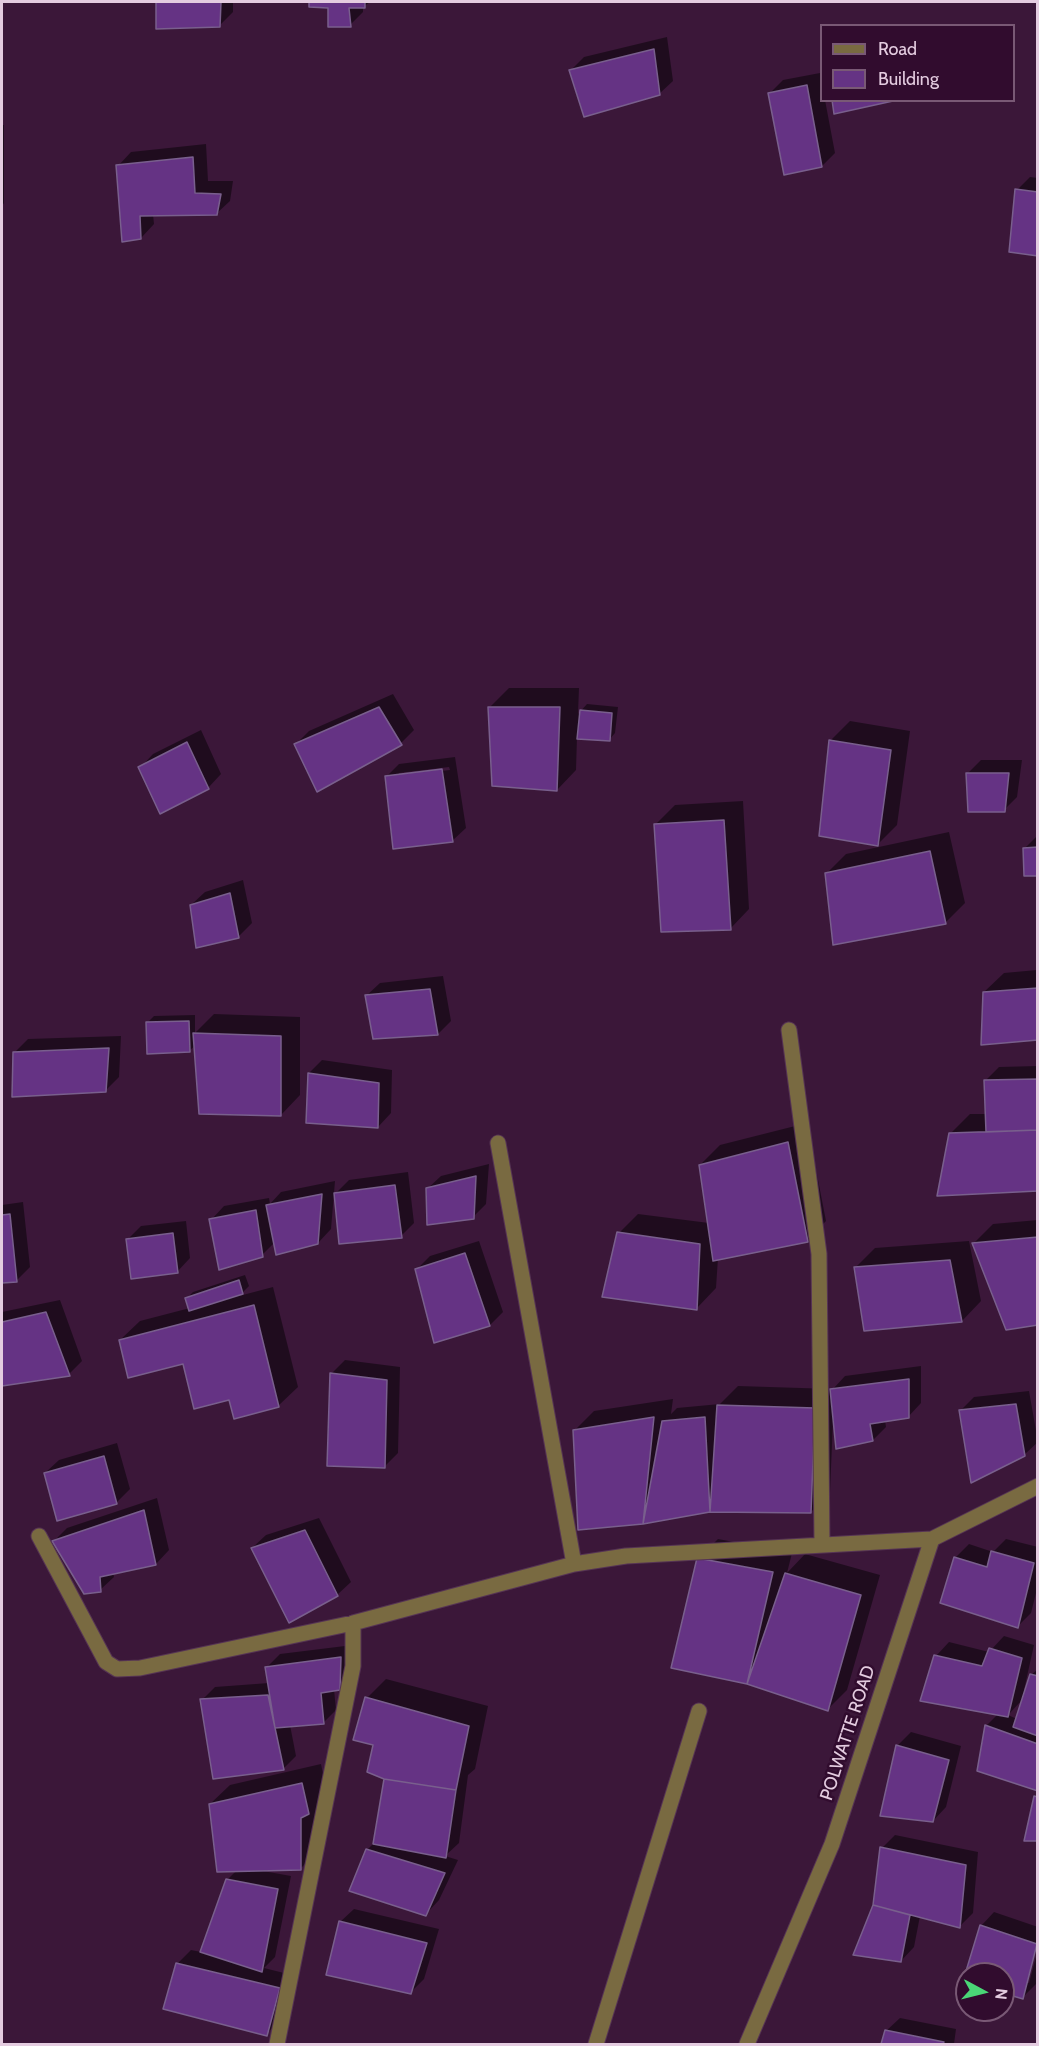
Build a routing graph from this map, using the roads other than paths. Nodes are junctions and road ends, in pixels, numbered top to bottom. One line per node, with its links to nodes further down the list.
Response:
1 (789, 1030): 6 (street)
2 (498, 1143): 7 (street)
3 (1038, 1486): 5 (street)
4 (39, 1536): 8 (street)
5 (932, 1539): 6 (street); 12 (street, POLWATTE ROAD)
6 (822, 1544): 7 (street)
7 (574, 1564): 8 (street)
8 (353, 1623): 10 (street)
9 (699, 1711): 11 (street)
10 (277, 2044)
11 (596, 2044)
12 (747, 2044)

